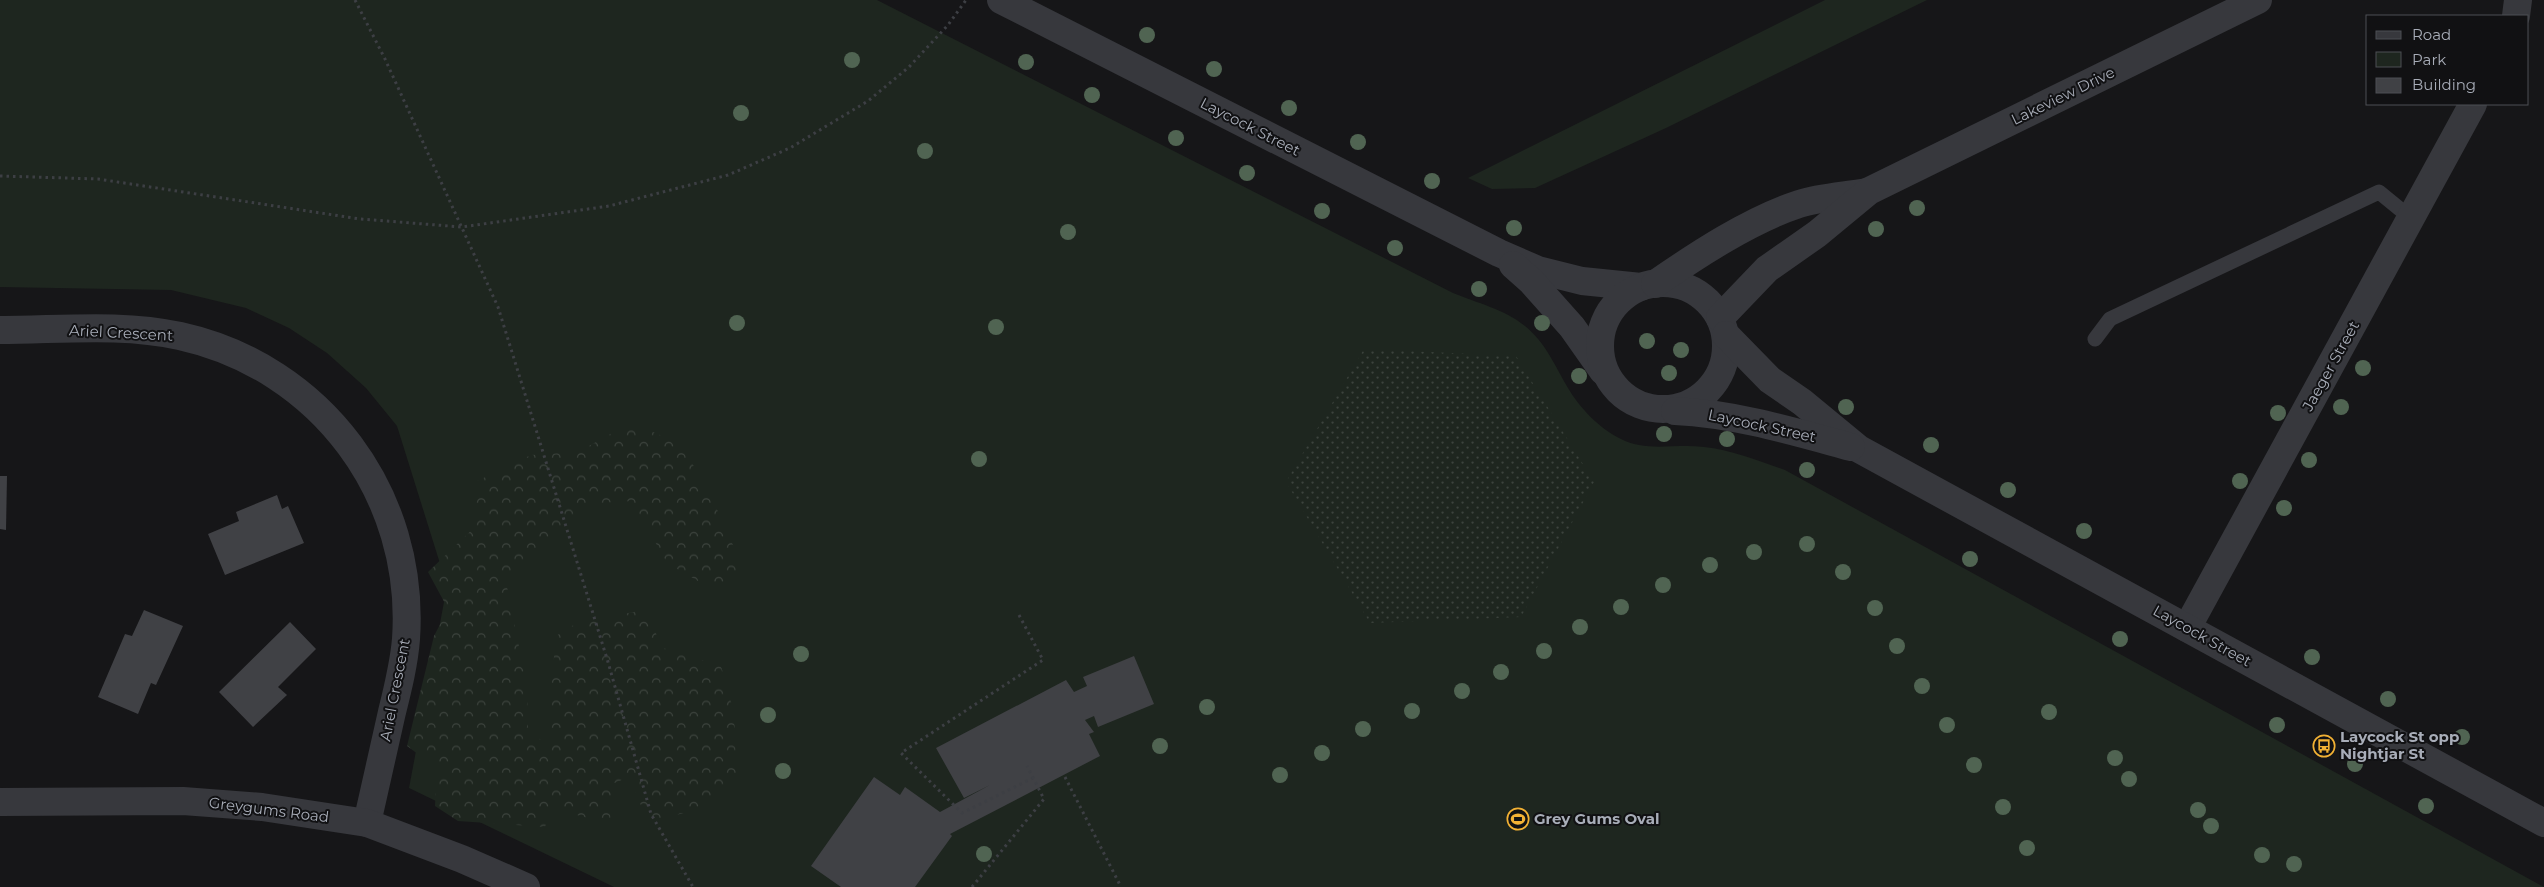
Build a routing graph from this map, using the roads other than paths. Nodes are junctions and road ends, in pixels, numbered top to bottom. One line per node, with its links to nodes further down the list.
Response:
1 (1001, 0): 8 (street, Laycock Street)
2 (2258, 0): 6 (street, Lakeview Drive)
3 (2518, 0): 4 (street)
4 (2516, 15)
5 (2472, 105): 7 (street, Jaeger Street)
6 (1869, 192): 9 (street, Lakeview Drive); 10 (street, Lakeview Drive)
7 (2412, 218): 12 (lane); 16 (street, Jaeger Street)
8 (1499, 253): 9 (street, Laycock Street); 13 (street, Laycock Street)
9 (1648, 286): 10 (street); 13 (street)
10 (1723, 327): 14 (street); 15 (street, Laycock Street)
11 (0, 330): 18 (street, Ariel Crescent)
12 (2095, 339)
13 (1608, 378): 14 (street)
14 (1664, 410): 15 (street, Laycock Street)
15 (1859, 449): 16 (street, Laycock Street)
16 (2187, 628): 19 (street, Laycock Street)
17 (0, 802): 18 (street, Greygums Road)
18 (367, 823): 20 (street, Greygums Road)
19 (2544, 823)
20 (526, 887)

